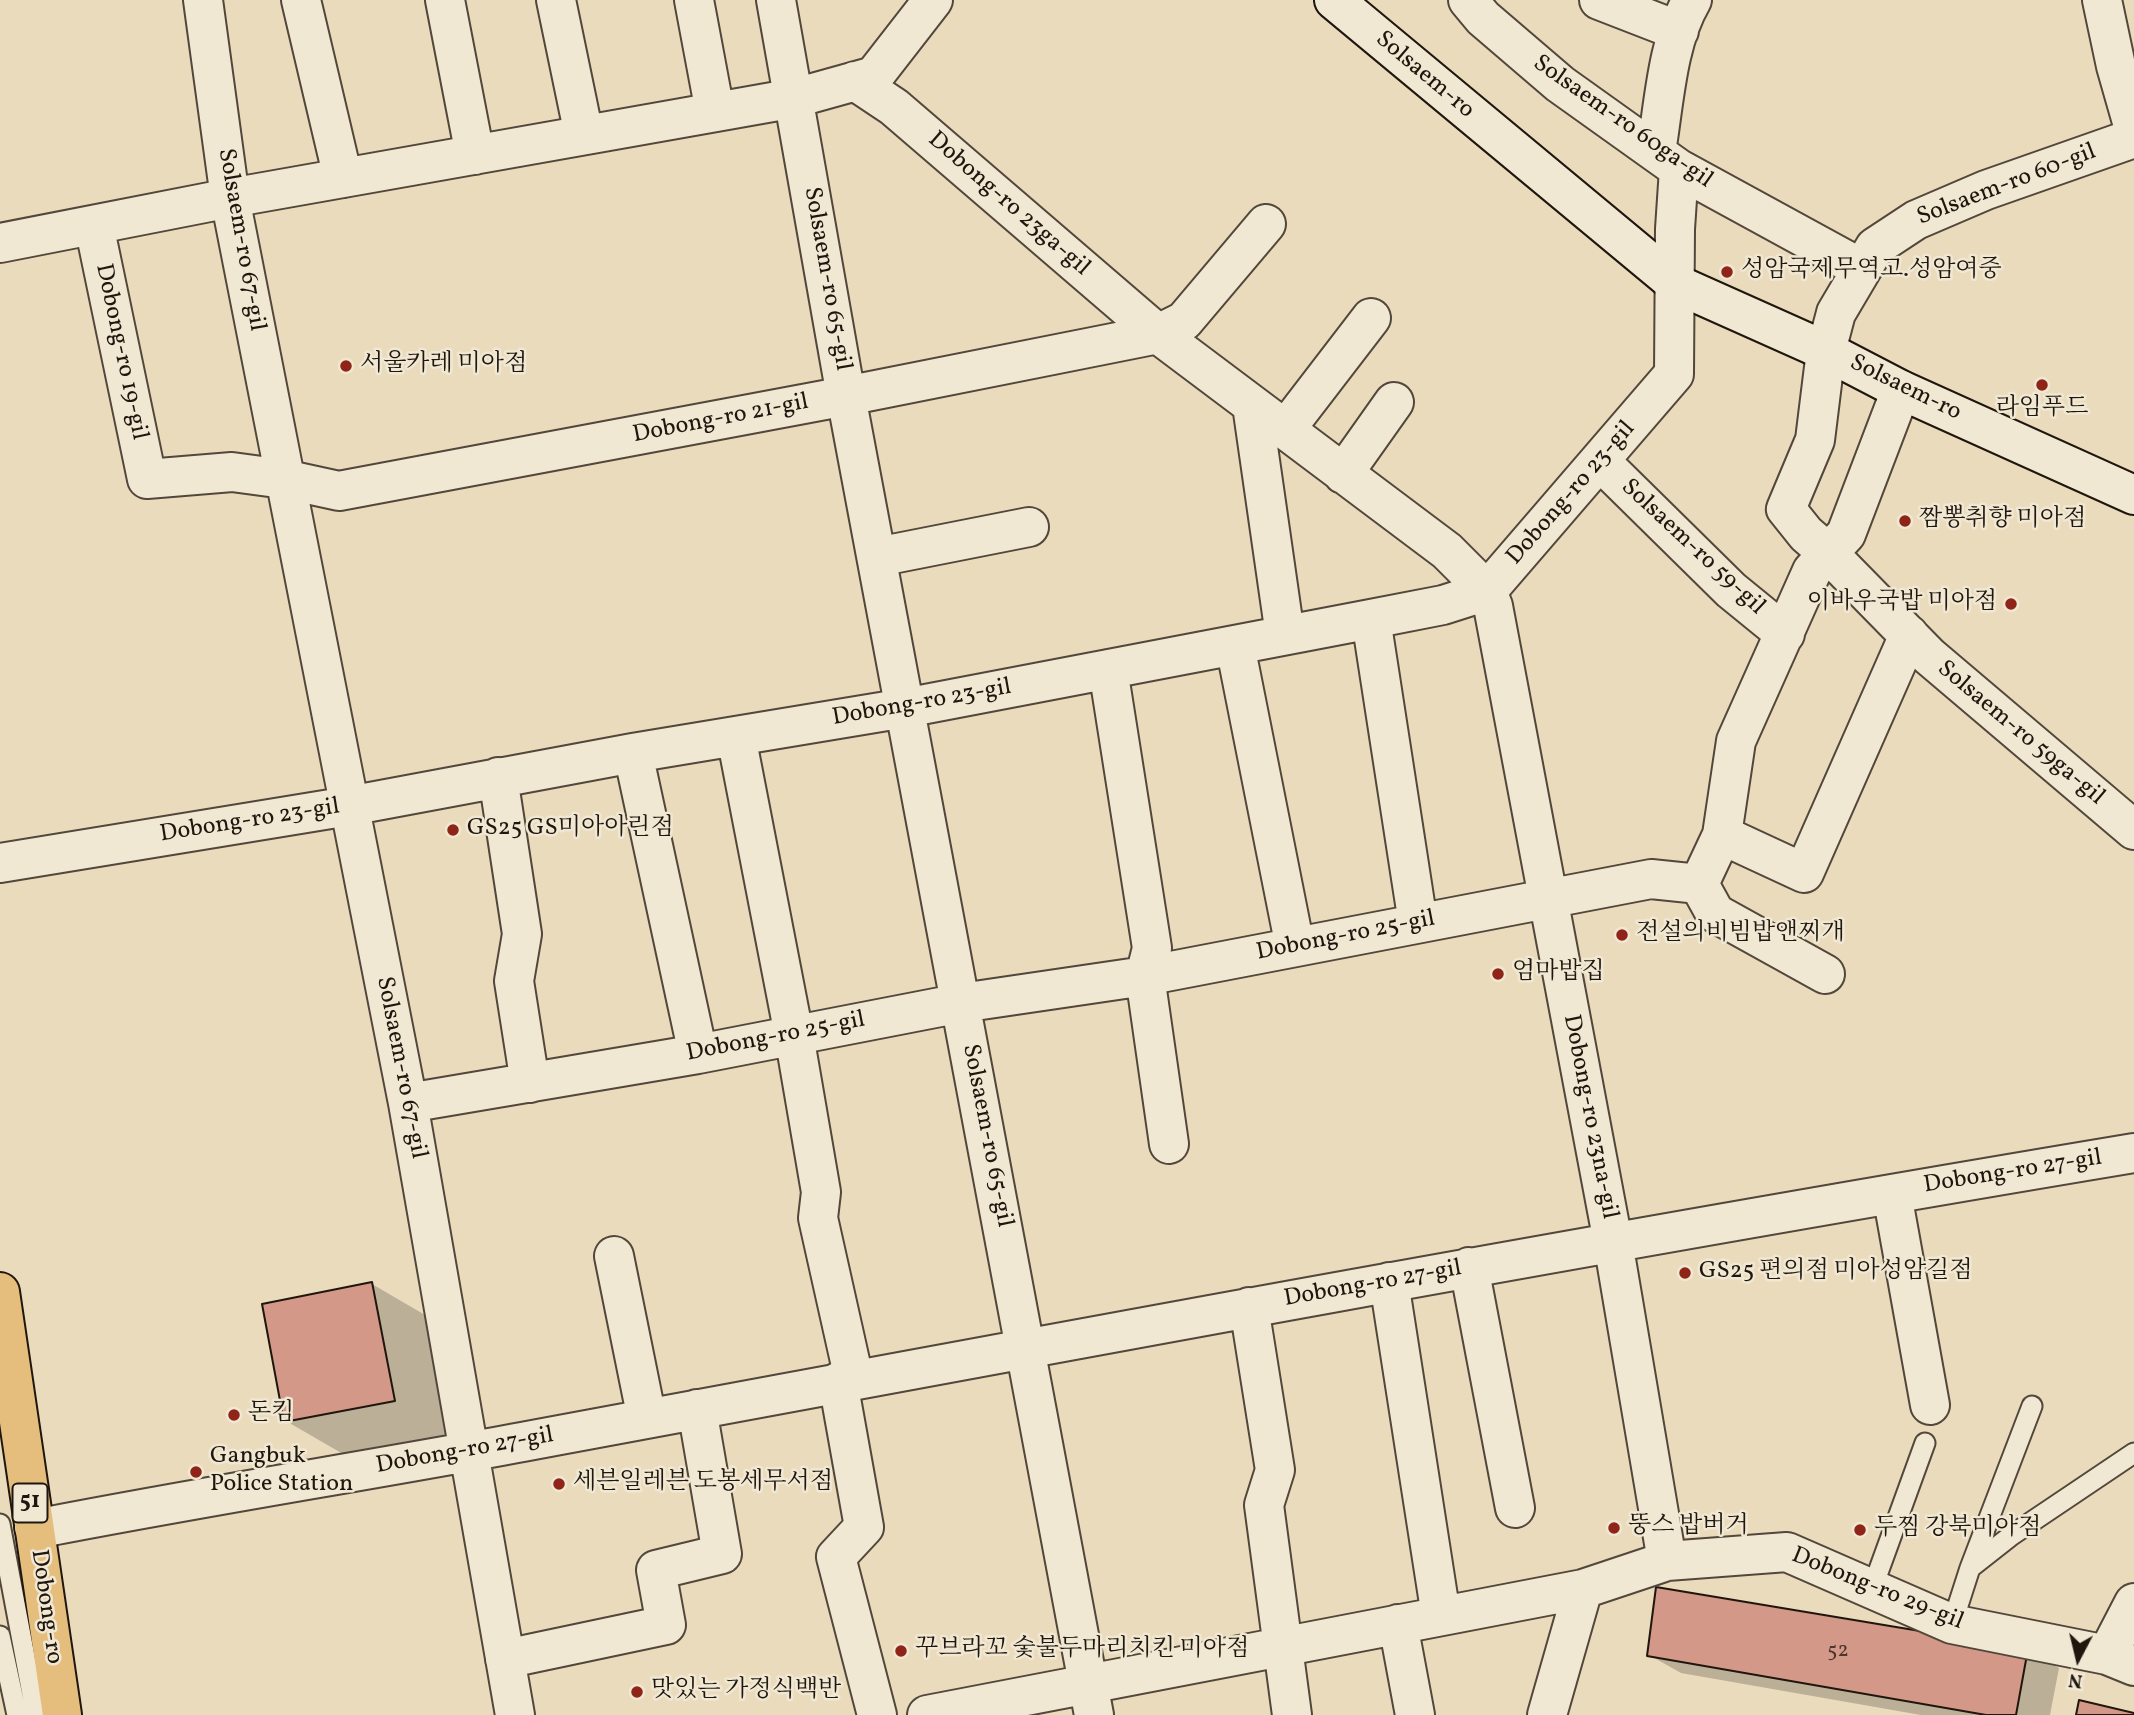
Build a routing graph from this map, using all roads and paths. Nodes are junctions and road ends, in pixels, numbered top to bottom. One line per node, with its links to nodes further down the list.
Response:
1 (203, 0): 22 (street, Solsaem-ro 67-gil)
2 (301, 0): 21 (street)
3 (445, 0): 19 (street)
4 (556, 0): 17 (street)
5 (694, 0): 15 (street)
6 (776, 0): 14 (street, Solsaem-ro 65-gil)
7 (933, 0): 13 (street)
8 (1334, 0): 27 (street, Solsaem-ro)
9 (1468, 0): 20 (street, Solsaem-ro 60ga-gil)
10 (1599, 0): 12 (street)
11 (2102, 0): 16 (street)
12 (1686, 15): 20 (street)
13 (855, 81): 14 (street); 29 (street, Dobong-ro 23ga-gil)
14 (795, 98): 15 (street); 32 (street, Solsaem-ro 65-gil)
15 (715, 112): 17 (street)
16 (2134, 129)
17 (584, 135): 19 (street)
18 (2134, 138): 26 (street, Solsaem-ro 60-gil)
19 (475, 155): 21 (street)
20 (1667, 160): 26 (street, Solsaem-ro 60ga-gil); 27 (street)
21 (342, 178): 22 (street)
22 (230, 198): 23 (street); 38 (street, Solsaem-ro 67-gil)
23 (94, 225): 25 (street); 38 (street, Dobong-ro 19-gil)
24 (1266, 225): 29 (street)
25 (0, 243)
26 (1862, 269): 30 (street, Solsaem-ro 60-gil)
27 (1676, 284): 30 (street, Solsaem-ro); 36 (street, Dobong-ro 23-gil)
28 (1371, 318): 35 (street)
29 (1158, 334): 32 (street, Dobong-ro 21-gil); 34 (street, Dobong-ro 23ga-gil)
30 (1826, 351): 31 (street, Solsaem-ro); 41 (street)
31 (1901, 390): 39 (street, Solsaem-ro); 41 (street, Solsaem-ro 59-gil)
32 (846, 396): 38 (street, Dobong-ro 21-gil); 42 (street, Solsaem-ro 65-gil)
33 (1394, 402): 37 (street)
34 (1252, 405): 35 (street, Dobong-ro 23ga-gil); 46 (street)
35 (1285, 430): 37 (street, Dobong-ro 23ga-gil)
36 (1600, 461): 43 (street, Dobong-ro 23-gil); 45 (street, Solsaem-ro 59-gil)
37 (1343, 474): 43 (street, Dobong-ro 23ga-gil)
38 (284, 479): 54 (street, Solsaem-ro 67-gil)
39 (2134, 495)
40 (1030, 527): 42 (street)
41 (1828, 554): 45 (street, Solsaem-ro 59-gil); 47 (street, Solsaem-ro 59ga-gil)
42 (877, 557): 50 (street, Solsaem-ro 65-gil)
43 (1487, 591): 44 (street, Dobong-ro 23-gil); 59 (street, Dobong-ro 23na-gil)
44 (1371, 619): 46 (street, Dobong-ro 23-gil); 60 (street)
45 (1785, 634): 56 (street, Solsaem-ro 59-gil)
46 (1285, 635): 48 (street, Dobong-ro 23-gil)
47 (1909, 635): 55 (street, Solsaem-ro 59ga-gil); 56 (street, Solsaem-ro 59ga-gil)
48 (1235, 645): 49 (street, Dobong-ro 23-gil); 61 (street)
49 (1108, 669): 50 (street, Dobong-ro 23-gil); 63 (street)
50 (905, 708): 51 (street, Dobong-ro 23-gil); 64 (street, Solsaem-ro 65-gil)
51 (736, 736): 52 (street, Dobong-ro 23-gil); 65 (street)
52 (634, 753): 53 (street, Dobong-ro 23-gil); 66 (street)
53 (498, 777): 54 (street, Dobong-ro 23-gil); 67 (street)
54 (349, 806): 57 (street, Dobong-ro 23-gil); 68 (street, Solsaem-ro 67-gil)
55 (2134, 830)
56 (1722, 835): 58 (street, Solsaem-ro 59-gil)
57 (0, 863)
58 (1699, 884): 59 (street); 62 (street)
59 (1548, 898): 60 (street, Dobong-ro 25-gil); 72 (street, Dobong-ro 23na-gil)
60 (1418, 923): 61 (street, Dobong-ro 25-gil)
61 (1294, 947): 63 (street, Dobong-ro 25-gil)
62 (1825, 974)
63 (1145, 976): 64 (street, Dobong-ro 25-gil); 69 (street)
64 (961, 1003): 65 (street, Dobong-ro 25-gil); 78 (street, Solsaem-ro 65-gil)
65 (794, 1035): 66 (street, Dobong-ro 25-gil); 79 (street)
66 (698, 1054): 67 (street, Dobong-ro 25-gil)
67 (530, 1083): 68 (street, Dobong-ro 25-gil)
68 (408, 1103): 85 (street, Solsaem-ro 67-gil)
69 (1169, 1144)
70 (2134, 1153): 71 (street, Dobong-ro 27-gil)
71 (1892, 1194): 72 (street, Dobong-ro 27-gil); 80 (street, Dobong-ro 27-gil)
72 (1613, 1242): 74 (street, Dobong-ro 27-gil); 89 (street, Dobong-ro 23na-gil)
73 (614, 1256): 83 (street)
74 (1469, 1267): 75 (street, Dobong-ro 27-gil); 87 (street)
75 (1389, 1282): 77 (street, Dobong-ro 27-gil); 94 (street)
76 (0, 1292): 88 (main road, Dobong-ro / 51)
77 (1249, 1307): 78 (street, Dobong-ro 27-gil); 98 (street)
78 (1025, 1347): 79 (street, Dobong-ro 27-gil); 101 (street, Solsaem-ro 65-gil)
79 (846, 1380): 82 (street, Dobong-ro 27-gil); 106 (street)
80 (1930, 1405)
81 (2032, 1406): 90 (lane)
82 (697, 1409): 83 (street, Dobong-ro 27-gil); 99 (street)
83 (647, 1419): 85 (street, Dobong-ro 27-gil)
84 (1925, 1443): 92 (lane)
85 (469, 1452): 88 (street, Dobong-ro 27-gil); 99 (street, Solsaem-ro 67-gil)
86 (2134, 1453): 90 (lane)
87 (1514, 1508)
88 (17, 1525): 103 (lane); 104 (main road, Dobong-ro / 51)
89 (1667, 1561): 91 (street, Dobong-ro 29-gil); 92 (street, Dobong-ro 29-gil)
90 (1970, 1567): 96 (lane)
91 (1583, 1589): 94 (street, Dobong-ro 29-gil); 110 (street)
92 (1872, 1589): 96 (street, Dobong-ro 29-gil)
93 (2134, 1604): 100 (street, Dobong-ro 29-gil)
94 (1441, 1616): 95 (street, Dobong-ro 29-gil)
95 (1398, 1624): 98 (street, Dobong-ro 29-gil); 109 (street)
96 (1952, 1624): 100 (street, Dobong-ro 29-gil)
97 (0, 1636): 102 (lane)
98 (1284, 1647): 101 (street, Dobong-ro 29-gil); 108 (street)
99 (505, 1659): 105 (street, Solsaem-ro 67-gil)
100 (2121, 1661)
101 (1091, 1700): 107 (street, Dobong-ro 29-gil)
102 (17, 1715)
103 (36, 1715)
104 (62, 1715)
105 (515, 1715)
106 (877, 1715)
107 (927, 1715)
108 (1292, 1715)
109 (1415, 1715)
110 (1547, 1715)

